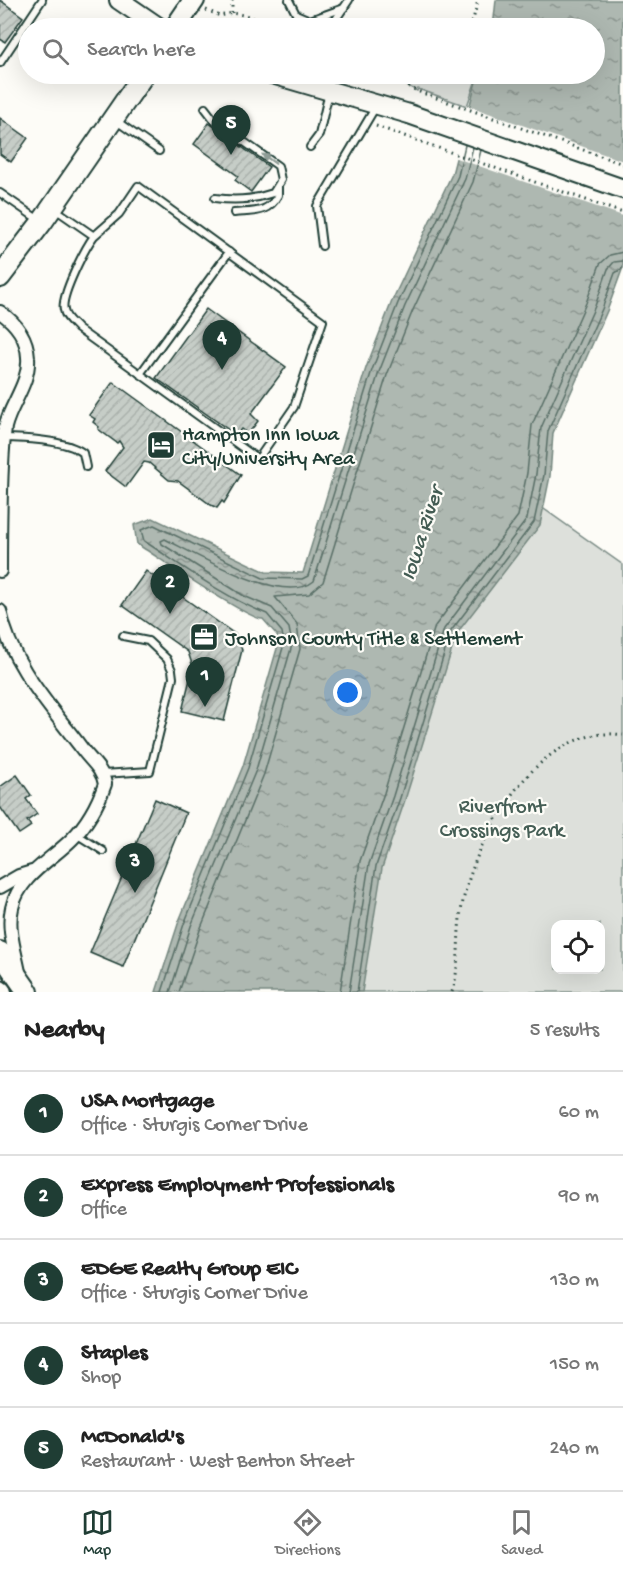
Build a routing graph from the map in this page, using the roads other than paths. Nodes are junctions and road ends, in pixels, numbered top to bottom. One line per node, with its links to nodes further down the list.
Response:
1 (42, 0): 7 (lane)
2 (119, 0): 8 (street)
3 (194, 0): 9 (main road)
4 (289, 0): 10 (lane)
5 (349, 0): 6 (lane)
6 (344, 8): 11 (lane); 12 (lane)
7 (30, 18)
8 (145, 18)
9 (182, 18)
10 (305, 18)
11 (316, 18)
12 (337, 18)
13 (18, 36): 14 (lane)
14 (0, 63)
15 (137, 84): 20 (main road)
16 (306, 84): 17 (street)
17 (329, 91): 18 (street); 21 (lane)
18 (377, 105): 24 (street); 30 (lane)
19 (205, 108): 23 (lane, one-way to 19)
20 (113, 119): 22 (lane); 28 (main road)
21 (310, 147)
22 (159, 151)
23 (278, 187): 26 (lane); 27 (lane)
24 (623, 189)
25 (0, 193): 28 (lane)
26 (215, 198)
27 (234, 213)
28 (47, 214): 29 (lane); 32 (main road)
29 (94, 236): 31 (lane); 34 (lane)
30 (322, 246)
31 (229, 252): 34 (lane); 34 (lane)
32 (0, 278)
33 (0, 312): 35 (street)
34 (140, 374)
35 (2, 437): 36 (lane); 37 (street)
36 (86, 467)
37 (0, 571)
38 (0, 611): 40 (street)
39 (123, 636): 40 (lane)
40 (103, 774): 41 (street)
41 (76, 834): 42 (lane); 43 (street)
42 (103, 851)
43 (33, 872): 44 (street); 46 (street)
44 (0, 887)
45 (0, 952): 46 (main road)
46 (25, 988)

